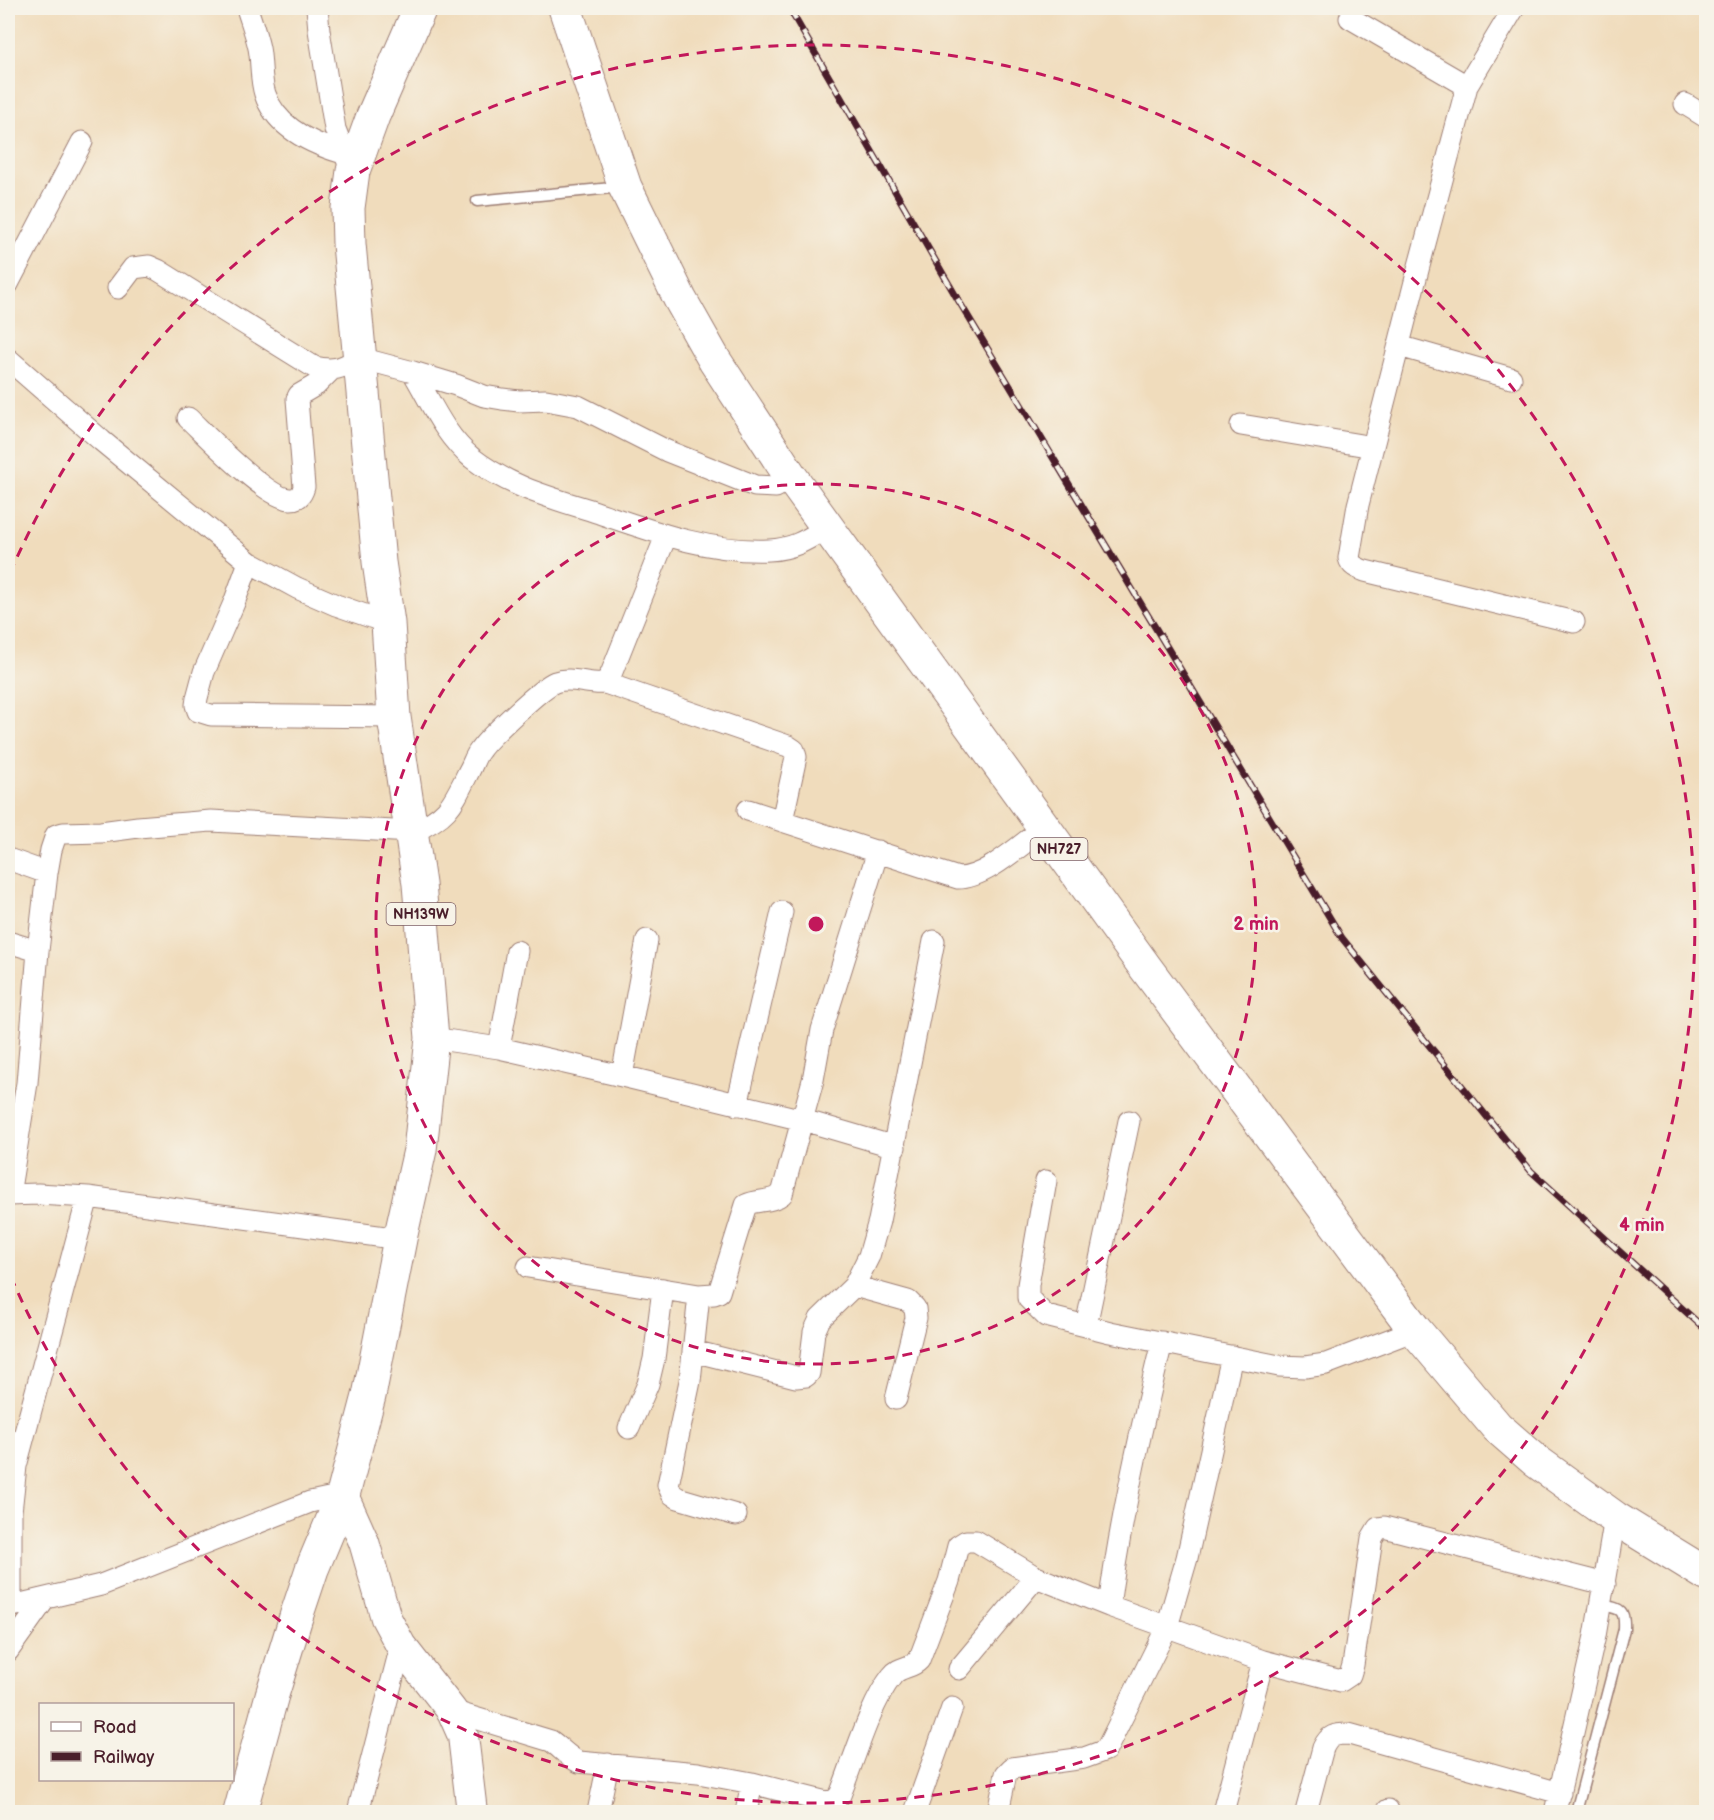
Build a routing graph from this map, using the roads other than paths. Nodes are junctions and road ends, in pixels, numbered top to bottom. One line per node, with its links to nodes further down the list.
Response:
1 (247, 8): 11 (street)
2 (317, 8): 11 (street)
3 (420, 8): 11 (highway, NH139W)
4 (565, 8): 12 (highway, NH727)
5 (1514, 8): 7 (street)
6 (1350, 18): 7 (street)
7 (1467, 86): 16 (street)
8 (1685, 104): 9 (street)
9 (1707, 117)
10 (82, 142): 14 (street)
11 (348, 162): 18 (highway, NH139W)
12 (625, 187): 13 (lane); 24 (highway, NH727)
13 (477, 201)
14 (8, 284)
15 (118, 288): 18 (street)
16 (1399, 346): 20 (street); 23 (street)
17 (8, 359): 27 (street)
18 (346, 364): 19 (street); 21 (street); 29 (highway, NH139W)
19 (413, 372): 24 (street); 26 (street)
20 (1510, 378)
21 (188, 418)
22 (1241, 425): 23 (street)
23 (1373, 447): 28 (street)
24 (791, 477): 25 (highway, NH727)
25 (828, 527): 26 (street); 34 (highway, NH727)
26 (666, 536): 30 (street)
27 (249, 562): 29 (street); 31 (street)
28 (1574, 622)
29 (388, 623): 31 (highway, NH139W)
30 (605, 683): 33 (street); 35 (street)
31 (394, 717): 35 (highway, NH139W)
32 (748, 810): 33 (street)
33 (782, 820): 36 (street)
34 (1044, 828): 36 (street); 61 (highway, NH727)
35 (412, 832): 38 (street); 45 (highway, NH139W)
36 (878, 851): 49 (street)
37 (8, 859): 38 (street)
38 (47, 873): 43 (street)
39 (782, 912): 48 (street)
40 (647, 940): 47 (street)
41 (934, 941): 51 (street)
42 (8, 942): 43 (street)
43 (38, 951): 53 (street)
44 (517, 951): 46 (street)
45 (432, 1038): 46 (street); 55 (highway, NH139W)
46 (499, 1048): 47 (street)
47 (621, 1076): 48 (street)
48 (737, 1105): 49 (street)
49 (803, 1120): 51 (street); 59 (street)
50 (1129, 1121): 60 (street)
51 (895, 1147): 57 (street)
52 (1046, 1181): 60 (street)
53 (8, 1195): 54 (street)
54 (88, 1197): 55 (street); 74 (street)
55 (400, 1239): 67 (highway, NH139W)
56 (528, 1267): 58 (street)
57 (854, 1286): 63 (street); 65 (street)
58 (663, 1289): 59 (street); 66 (street)
59 (699, 1295): 63 (street)
60 (1086, 1326): 62 (street)
61 (1415, 1330): 64 (street); 69 (highway, NH727)
62 (1162, 1341): 64 (street); 75 (street)
63 (693, 1351): 68 (street)
64 (1232, 1356): 76 (street)
65 (896, 1399)
66 (629, 1428)
67 (343, 1495): 73 (street); 77 (street); 86 (highway, NH139W)
68 (736, 1515)
69 (1615, 1518): 70 (highway, NH727); 72 (street)
70 (1707, 1574)
71 (1036, 1577): 75 (street); 80 (street); 84 (street)
72 (1603, 1594): 79 (street); 85 (street); 95 (lane)
73 (45, 1599): 74 (street); 78 (street)
74 (9, 1606)
75 (1109, 1606): 76 (street)
76 (1167, 1627): 79 (street); 92 (street)
77 (401, 1646): 82 (street); 87 (street)
78 (8, 1650)
79 (1263, 1661): 93 (street)
80 (959, 1669)
81 (952, 1707): 91 (street)
82 (452, 1711): 83 (street); 88 (street)
83 (608, 1764): 84 (street); 89 (street)
84 (752, 1783): 90 (street)
85 (1558, 1803): 94 (street)
86 (240, 1812)
87 (358, 1812)
88 (472, 1812)
89 (598, 1812)
90 (746, 1812)
91 (915, 1812)
92 (998, 1812)
93 (1223, 1812)
94 (1306, 1812)
95 (1576, 1812)

